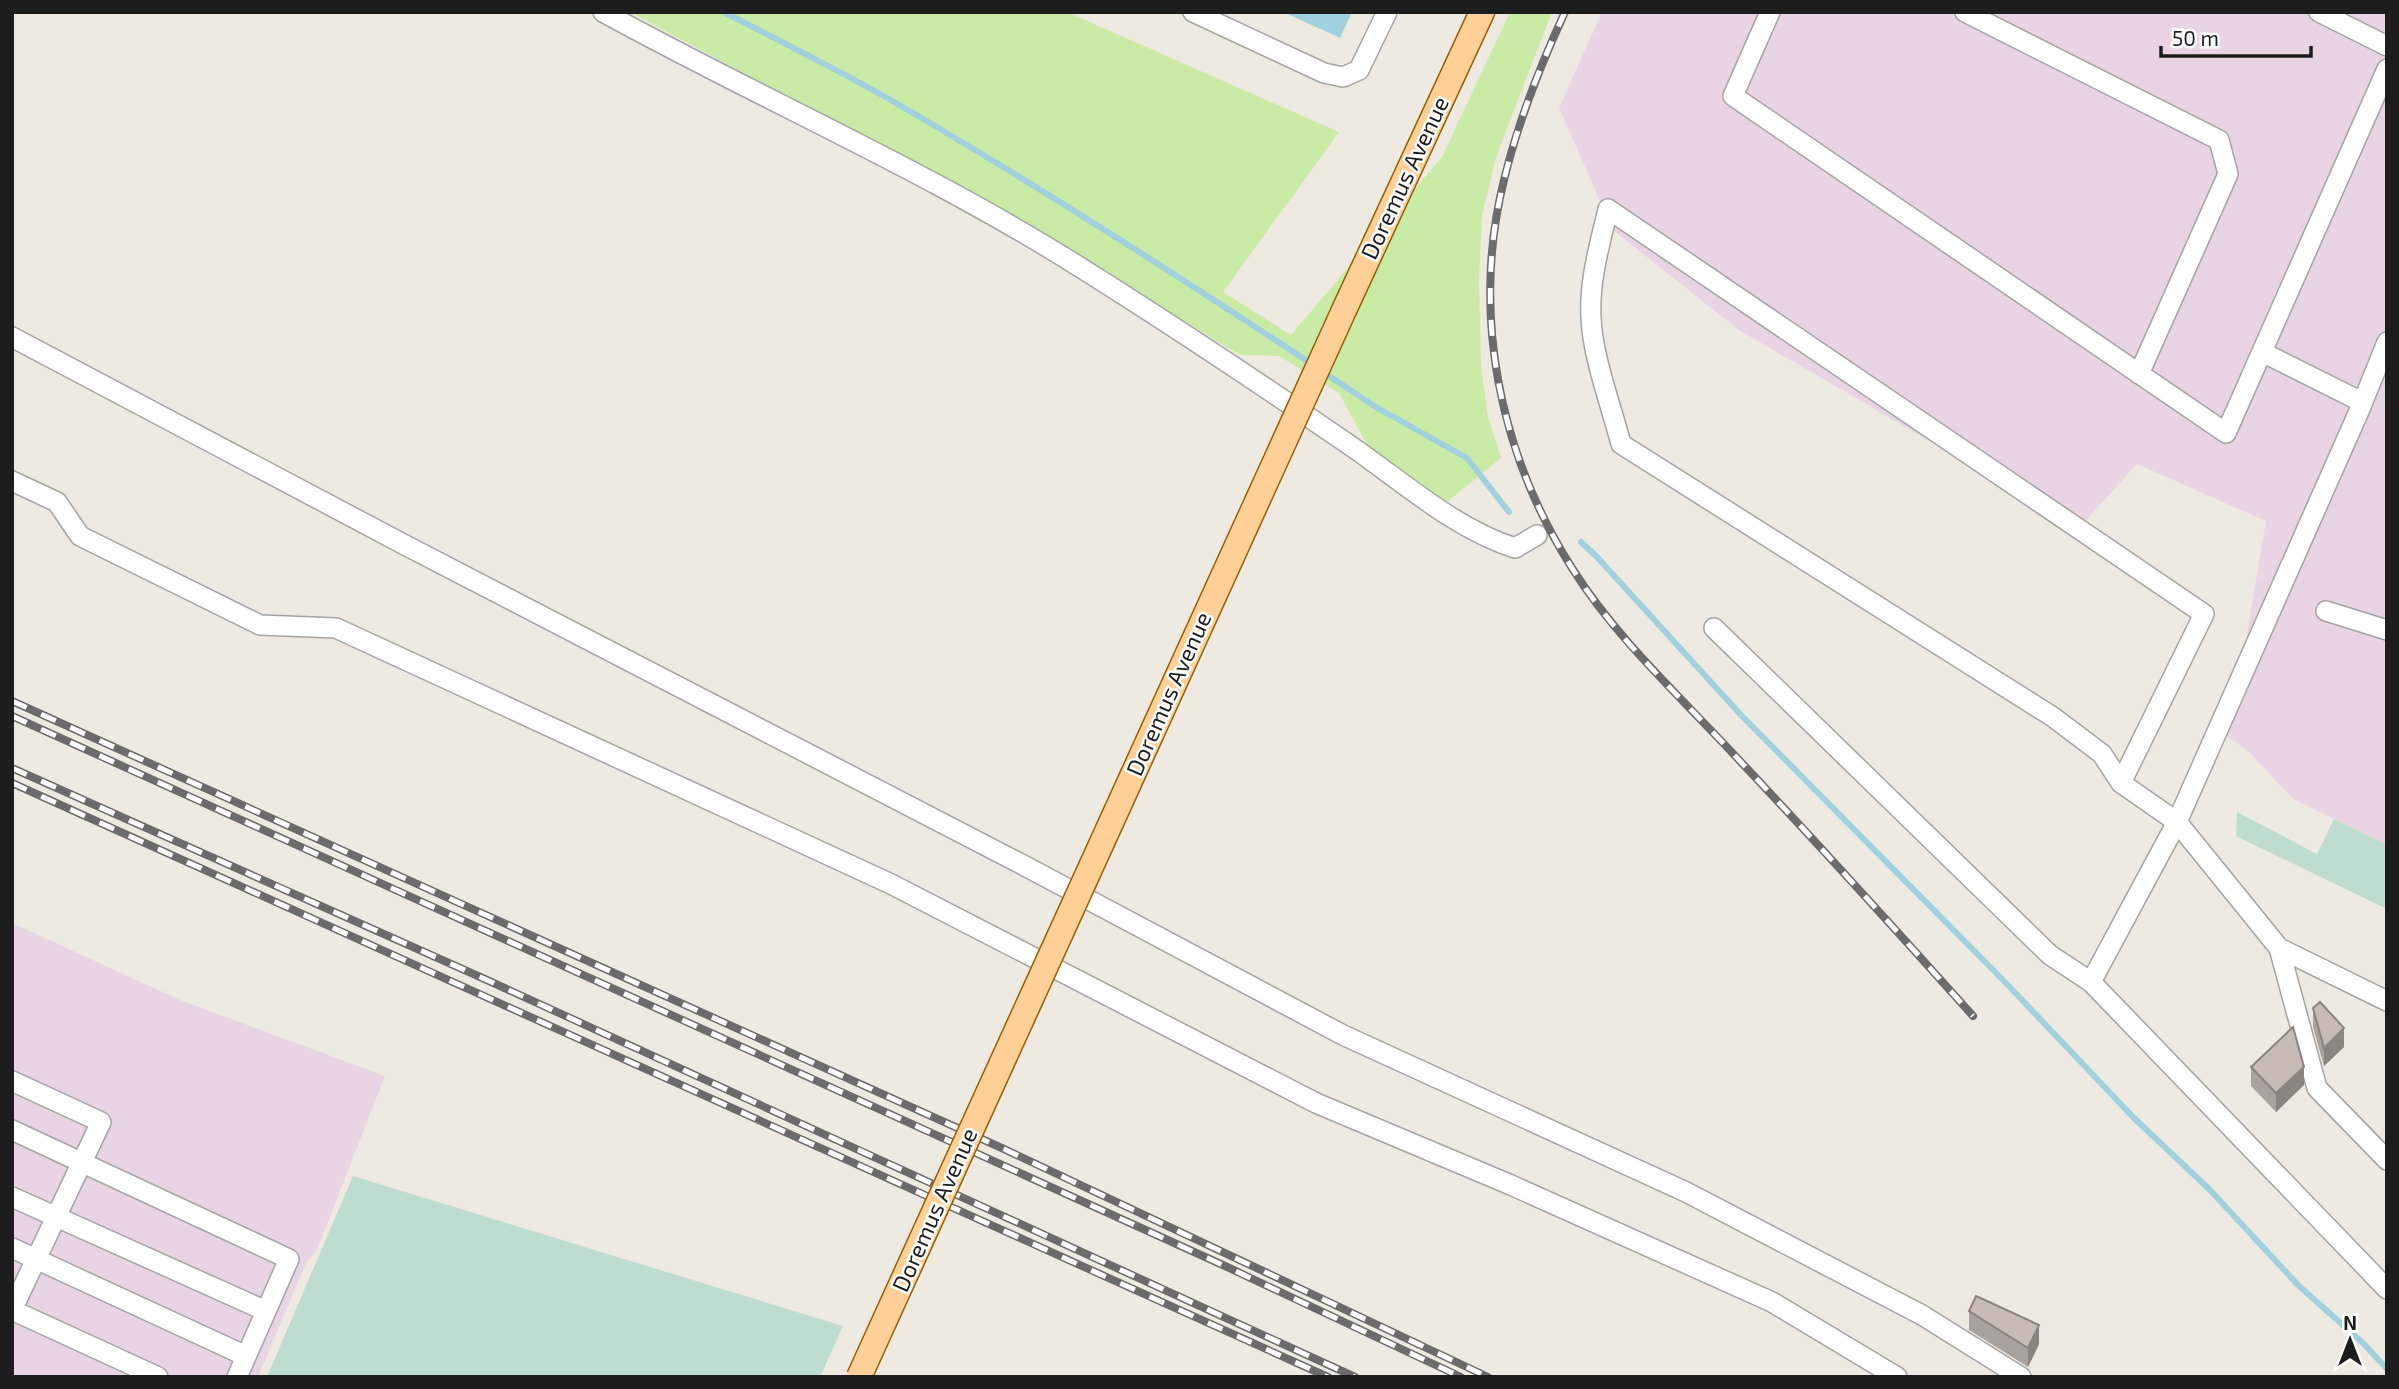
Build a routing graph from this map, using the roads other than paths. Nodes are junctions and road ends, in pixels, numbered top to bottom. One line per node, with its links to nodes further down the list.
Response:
1 (603, 12): 16 (lane)
2 (1193, 12): 3 (lane)
3 (1387, 12)
4 (1482, 12): 39 (main road, Doremus Avenue, bridge)
5 (1770, 12): 13 (lane)
6 (1965, 12): 13 (lane)
7 (2319, 12): 8 (lane)
8 (2387, 46)
9 (2387, 69): 12 (lane)
10 (12, 337): 41 (lane)
11 (2387, 342): 14 (lane)
12 (2262, 352): 13 (lane); 14 (lane)
13 (2139, 374)
14 (2362, 402): 21 (lane)
15 (12, 481): 40 (lane)
16 (1537, 535)
17 (2326, 611): 19 (lane)
18 (1714, 628): 23 (lane)
19 (2387, 630)
20 (2121, 783): 20 (lane); 21 (lane)
21 (2177, 822): 22 (lane); 23 (lane)
22 (2279, 948): 24 (lane); 27 (lane)
23 (2091, 982): 33 (lane)
24 (2387, 1001)
25 (12, 1081): 28 (lane)
26 (12, 1130): 28 (lane)
27 (2387, 1160)
28 (82, 1163): 30 (lane); 35 (lane)
29 (12, 1197): 30 (lane)
30 (56, 1217): 32 (lane); 35 (lane)
31 (12, 1248): 32 (lane)
32 (36, 1259): 34 (lane); 36 (lane)
33 (2387, 1289)
34 (12, 1310): 37 (lane)
35 (266, 1311): 36 (lane)
36 (246, 1356): 38 (lane)
37 (158, 1377)
38 (237, 1377)
39 (859, 1377)
40 (1897, 1377)
41 (2021, 1377)

